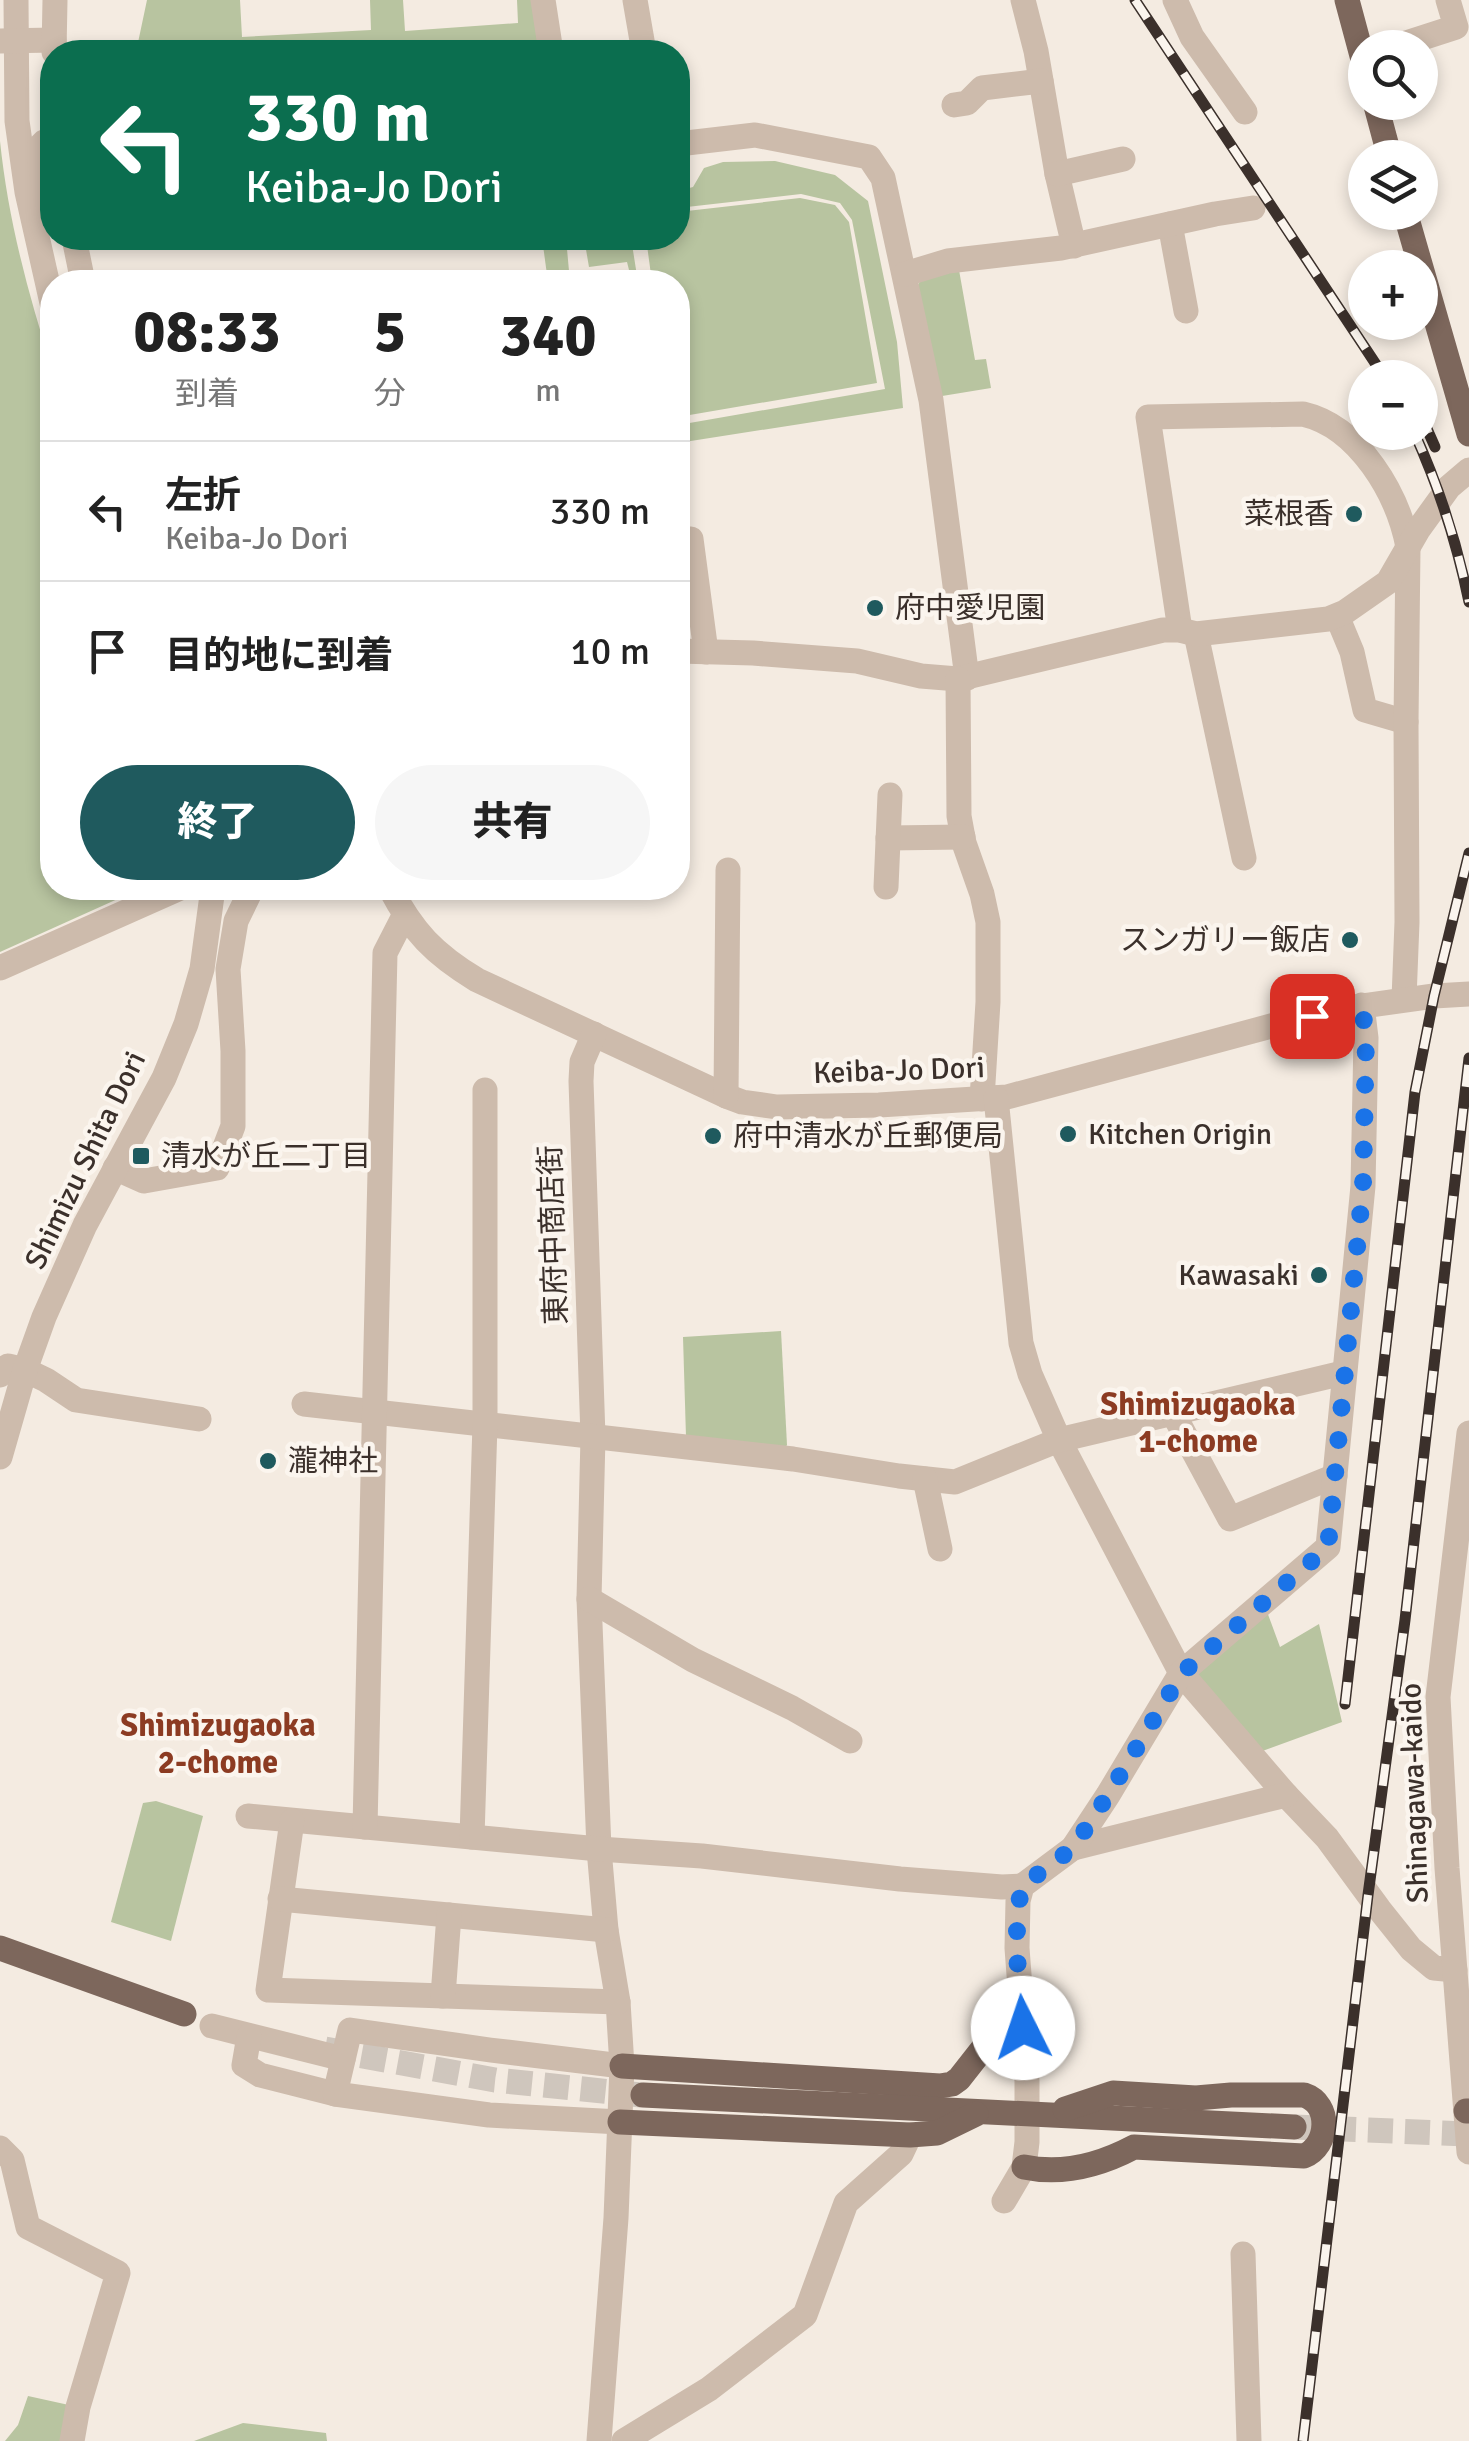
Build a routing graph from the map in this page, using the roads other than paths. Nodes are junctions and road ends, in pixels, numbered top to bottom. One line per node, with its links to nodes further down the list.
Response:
1 (16, 0): 14 (street)
2 (56, 0): 11 (street)
3 (543, 0): 12 (street)
4 (634, 0): 13 (street)
5 (1023, 0): 16 (street)
6 (1175, 0): 18 (street)
7 (1347, 0): 9 (main road)
8 (1448, 0): 10 (street)
9 (1356, 30)
10 (1438, 33)
11 (54, 40)
12 (549, 40)
13 (642, 40)
14 (7, 41): 15 (street); 26 (street)
15 (40, 45)
16 (1041, 80): 17 (street); 21 (street)
17 (954, 105)
18 (1245, 112)
19 (690, 142): 27 (street)
20 (1123, 160): 21 (street)
21 (1056, 174): 25 (street)
22 (1252, 208): 23 (street)
23 (1170, 224): 25 (street); 28 (street)
24 (1410, 230): 29 (main road)
25 (1074, 246): 27 (street)
26 (40, 250)
27 (905, 274): 37 (street)
28 (1186, 311)
29 (1469, 434)
30 (1469, 470): 32 (street)
31 (690, 539): 36 (street)
32 (1408, 547): 33 (street); 34 (street); 38 (street)
33 (1337, 616): 34 (street); 38 (street)
34 (1188, 632): 37 (street); 42 (street)
35 (690, 651): 36 (street)
36 (706, 652): 37 (street)
37 (962, 678): 40 (street)
38 (1406, 722): 52 (street)
39 (890, 795): 41 (street)
40 (963, 837): 41 (street); 57 (street)
41 (888, 838): 44 (street)
42 (1244, 858)
43 (728, 870): 56 (street)
44 (886, 887)
45 (153, 900): 50 (street)
46 (211, 900): 58 (street, Shimizu Shita Dori)
47 (246, 900): 58 (street)
48 (396, 900): 49 (street, Keiba-Jo Dori)
49 (404, 916): 54 (street, Keiba-Jo Dori); 62 (street)
50 (0, 968)
51 (1469, 994): 52 (street, Keiba-Jo Dori)
52 (1404, 999): 53 (street, Keiba-Jo Dori)
53 (1362, 1006): 57 (street, Keiba-Jo Dori); 60 (street)
54 (594, 1034): 56 (street, Keiba-Jo Dori); 67 (street, 東府中商店街)
55 (484, 1090): 65 (street)
56 (726, 1096): 57 (street, Keiba-Jo Dori)
57 (989, 1099): 68 (street)
58 (115, 1168): 59 (street, Shimizu Shita Dori)
59 (12, 1372): 64 (street); 69 (street, Shimizu Shita Dori)
60 (1343, 1373): 63 (street); 70 (street)
61 (304, 1404): 62 (street)
62 (376, 1412): 65 (street); 79 (street)
63 (1174, 1413): 68 (street); 70 (street)
64 (199, 1419)
65 (485, 1424): 67 (street); 80 (street)
66 (1469, 1433): 88 (street, Shinagawa-kaido)
67 (593, 1437): 71 (street); 73 (street, 東府中商店街)
68 (1059, 1440): 71 (street); 74 (street)
69 (0, 1457)
70 (1335, 1476): 74 (street)
71 (925, 1479): 72 (street)
72 (940, 1550)
73 (588, 1599): 75 (street); 82 (street, 東府中商店街)
74 (1182, 1673): 76 (street); 81 (street)
75 (850, 1741)
76 (1286, 1795): 81 (street); 88 (street)
77 (248, 1816): 78 (street)
78 (292, 1821): 79 (street); 84 (street)
79 (365, 1827): 80 (street)
80 (472, 1837): 82 (street)
81 (1073, 1848): 83 (street)
82 (599, 1849): 83 (street); 86 (street, 東府中商店街)
83 (1022, 1886): 90 (street)
84 (280, 1899): 85 (street); 89 (street)
85 (450, 1915): 86 (street); 89 (street)
86 (606, 1930): 91 (street, 東府中商店街)
87 (0, 1948): 92 (main road)
88 (1455, 1970): 99 (street, Shinagawa-kaido)
89 (443, 1996): 91 (street)
90 (1021, 2000): 96 (main road); 101 (street)
91 (618, 2002): 96 (street, 東府中商店街)
92 (184, 2014)
93 (212, 2026): 94 (street)
94 (249, 2036): 95 (street); 97 (street)
95 (344, 2059): 96 (street); 97 (street)
96 (622, 2066): 102 (street, 東府中商店街)
97 (335, 2094): 102 (street)
98 (642, 2095): 100 (main road)
99 (1468, 2111): 106 (street, Shinagawa-kaido)
100 (981, 2112): 101 (main road); 104 (main road)
101 (1039, 2114): 103 (main road); 107 (street); 107 (main road)
102 (620, 2122): 104 (main road); 111 (street, 東府中商店街)
103 (1294, 2127)
104 (910, 2136): 112 (street)
105 (0, 2148): 110 (street)
106 (1469, 2152)
107 (1024, 2166): 108 (street)
108 (1004, 2201)
109 (1242, 2254): 113 (street)
110 (72, 2441)
111 (599, 2441)
112 (624, 2441)
113 (1248, 2441)

